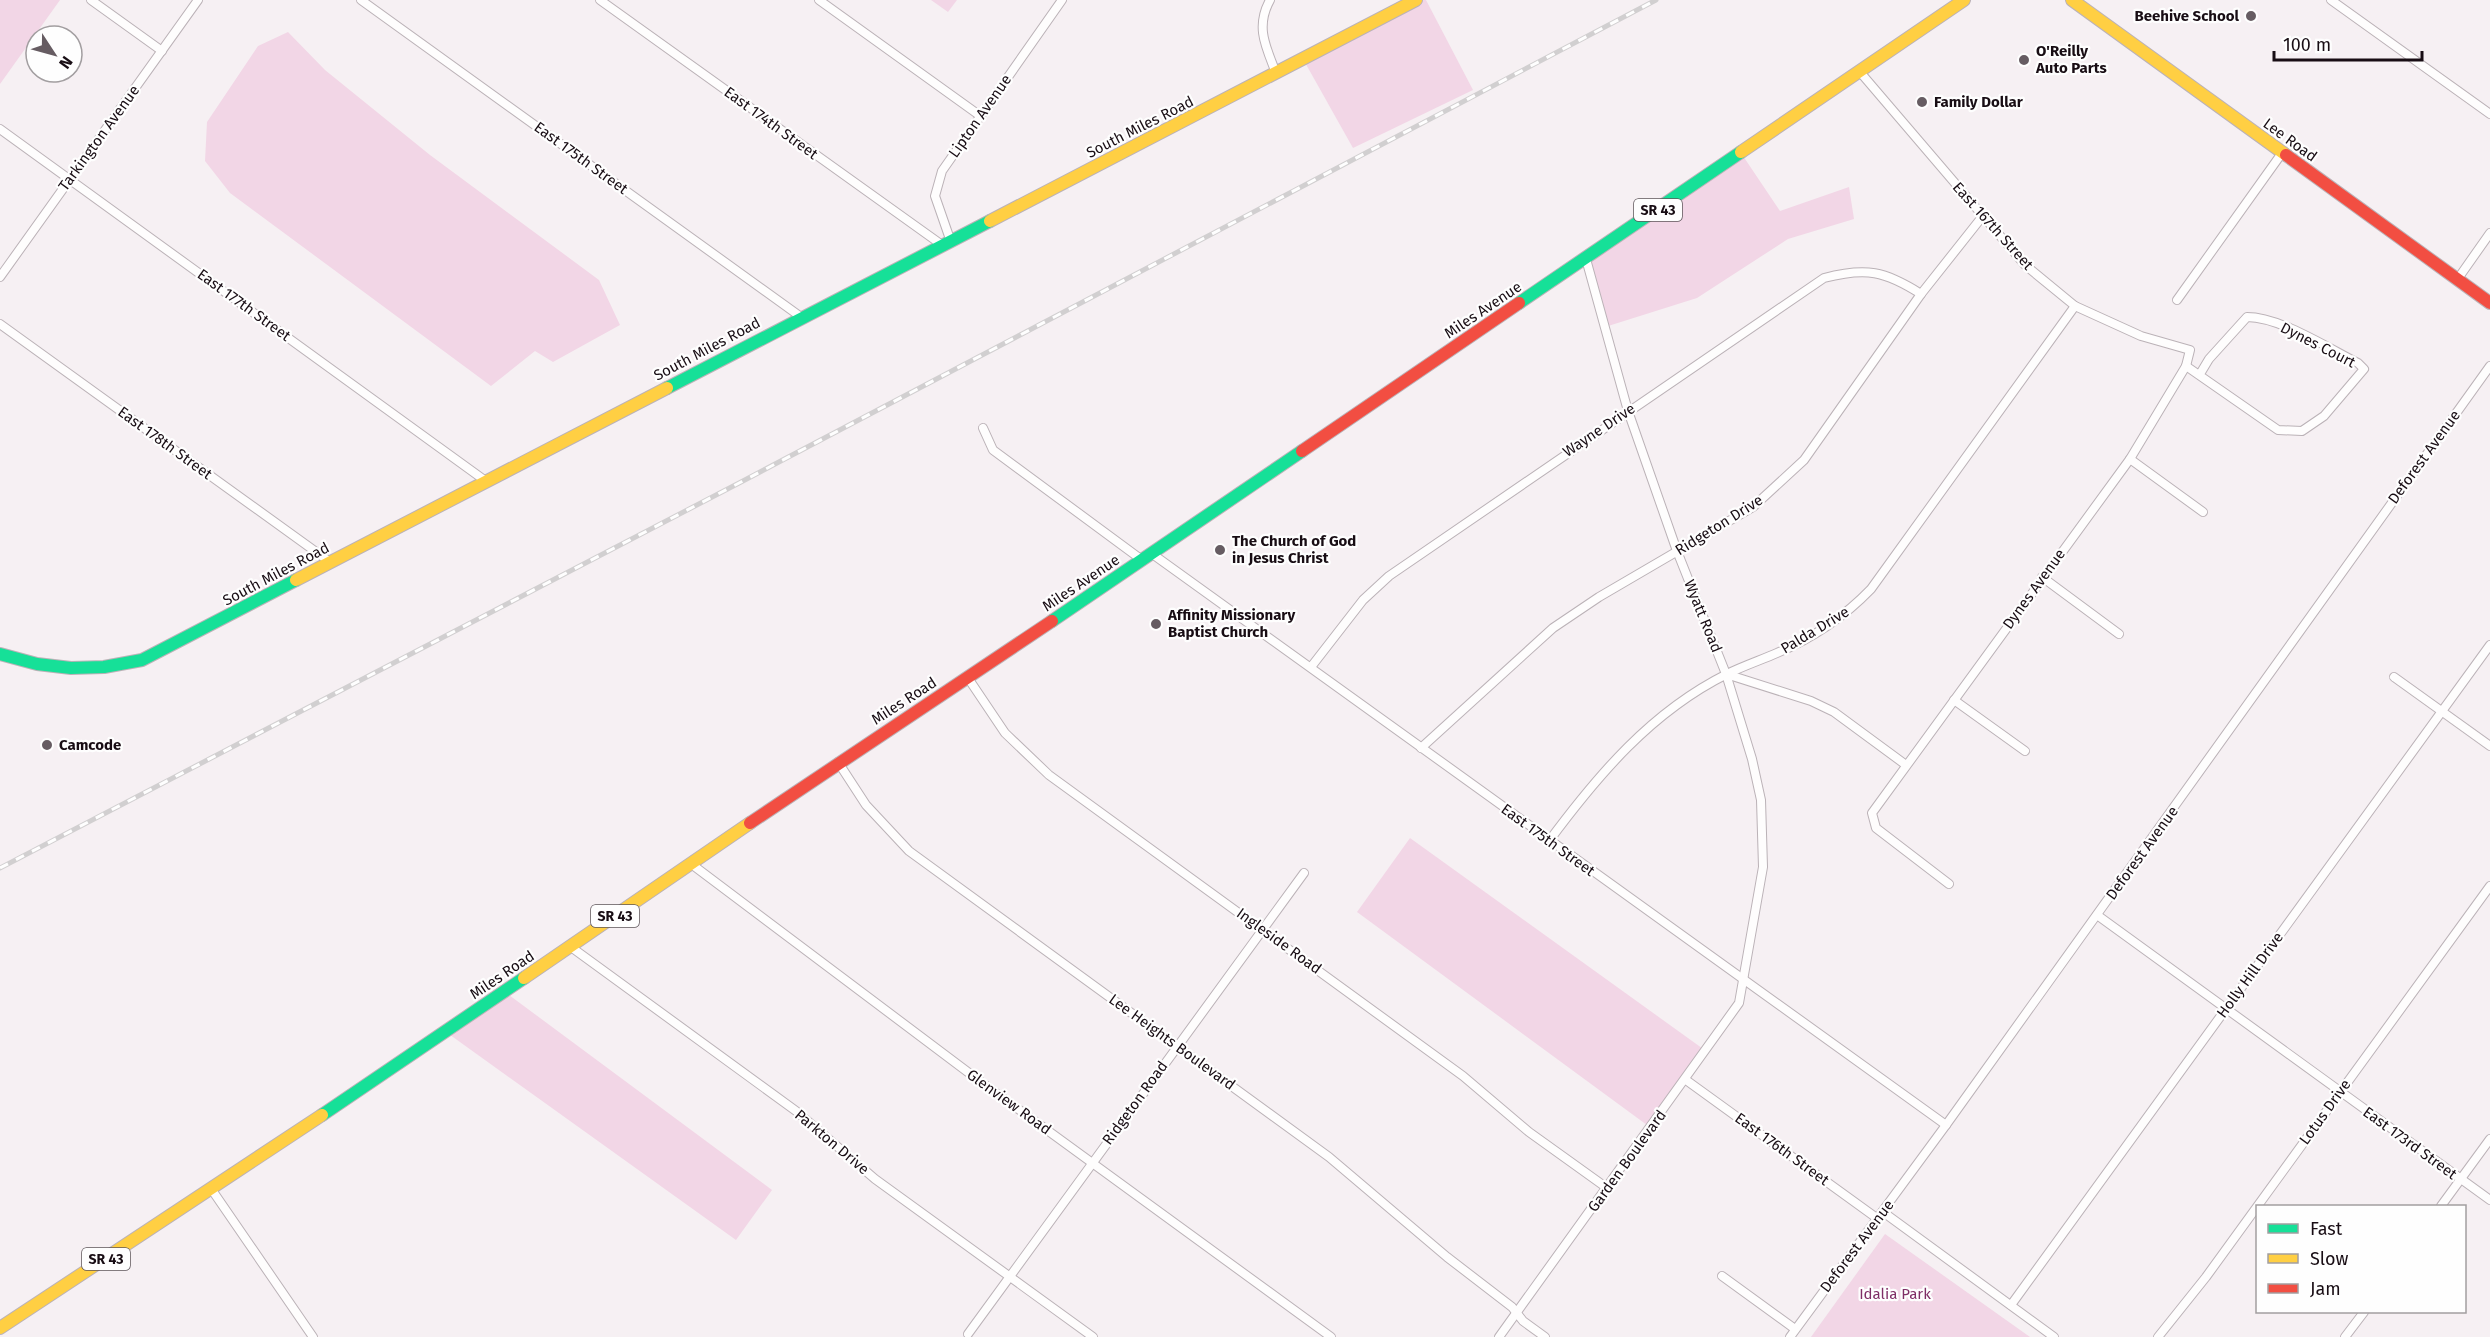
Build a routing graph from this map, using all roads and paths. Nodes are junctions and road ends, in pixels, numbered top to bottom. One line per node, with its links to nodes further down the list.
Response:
1 (91, 0): 12 (street)
2 (198, 0): 12 (street, Tarkington Avenue)
3 (361, 0): 30 (street, East 175th Street)
4 (600, 0): 22 (street, East 174th Street)
5 (819, 0): 16 (street)
6 (1062, 0): 16 (street, Lipton Avenue)
7 (1270, 0): 14 (street)
8 (1416, 0): 14 (main road, South Miles Road)
9 (1964, 0): 13 (main road, Miles Avenue / SR 43)
10 (2072, 0): 18 (main road, Lee Road)
11 (2331, 0): 15 (street)
12 (162, 51): 19 (street, Tarkington Avenue)
13 (1860, 72): 20 (street, East 167th Street); 23 (main road, Miles Avenue / SR 43)
14 (1276, 73): 22 (main road, South Miles Road)
15 (2490, 114)
16 (980, 115): 22 (street, Lipton Avenue)
17 (0, 129): 19 (street, East 177th Street)
18 (2282, 153): 25 (main road, Lee Road); 27 (street)
19 (70, 179): 24 (street, Tarkington Avenue); 39 (street, East 177th Street)
20 (1982, 217): 26 (street, Ridgeton Drive); 29 (street, East 167th Street)
21 (2490, 233): 25 (street)
22 (946, 244): 30 (main road, South Miles Road)
23 (1586, 259): 36 (street, Wyatt Road); 42 (main road, Miles Avenue / SR 43)
24 (0, 277)
25 (2457, 280): 28 (main road, Lee Road)
26 (1921, 294): 36 (street, Wayne Drive); 41 (street, Ridgeton Drive)
27 (2177, 300)
28 (2490, 303)
29 (2075, 306): 32 (street, East 167th Street); 50 (street, Palda Drive)
30 (801, 317): 39 (main road, South Miles Road)
31 (0, 324): 43 (street, East 178th Street)
32 (2190, 350): 33 (street, Dynes Avenue)
33 (2186, 366): 35 (street, Dynes Court); 38 (street, Dynes Avenue)
34 (2490, 366): 65 (street, Deforest Avenue)
35 (2200, 374): 35 (street, Dynes Court)
36 (1628, 411): 41 (street, Wyatt Road); 49 (street, Wayne Drive)
37 (983, 428): 42 (street, East 175th Street)
38 (2130, 459): 40 (street); 44 (street, Dynes Avenue)
39 (487, 482): 43 (main road, South Miles Road)
40 (2203, 512)
41 (1677, 551): 50 (street, Wyatt Road); 56 (street, Ridgeton Drive)
42 (1147, 556): 46 (main road, Miles Avenue / SR 43); 49 (street, East 175th Street)
43 (330, 562): 48 (main road, South Miles Road)
44 (2042, 577): 45 (street); 53 (street, Dynes Avenue)
45 (2119, 634)
46 (1018, 644): 52 (main road, Miles Road / SR 43)
47 (2490, 645): 54 (street, Holly Hill Drive)
48 (0, 654)
49 (1311, 667): 56 (street, East 175th Street)
50 (1726, 674): 59 (street); 60 (street, Palda Drive); 68 (street, Wyatt Road)
51 (2394, 676): 54 (street)
52 (968, 678): 58 (main road, Miles Road / SR 43); 66 (street, Ingleside Road)
53 (1954, 699): 57 (street); 59 (street, Dynes Avenue)
54 (2442, 712): 55 (street); 69 (street, Holly Hill Drive)
55 (2490, 746)
56 (1421, 748): 60 (street, East 175th Street)
57 (2025, 751)
58 (837, 762): 61 (main road, Miles Road / SR 43); 70 (street, Lee Heights Boulevard)
59 (1906, 765): 63 (street, Dynes Avenue)
60 (1549, 842): 68 (street, East 175th Street)
61 (690, 863): 67 (main road, Miles Road / SR 43); 75 (street, Glenview Road)
62 (1304, 873): 66 (street, Ridgeton Road)
63 (1950, 884)
64 (2490, 886): 72 (street, Lotus Drive)
65 (2097, 915): 69 (street, East 173rd Street); 73 (street, Deforest Avenue)
66 (1263, 929): 70 (street, Ridgeton Road); 77 (street, Ingleside Road)
67 (571, 947): 78 (main road, Miles Road / SR 43); 84 (street, Parkton Drive)
68 (1744, 980): 71 (street, Garden Boulevard); 73 (street, East 175th Street)
69 (2225, 1010): 72 (street, East 173rd Street); 86 (street, Holly Hill Drive)
70 (1177, 1046): 75 (street, Ridgeton Road); 87 (street, Lee Heights Boulevard)
71 (1686, 1080): 77 (street, Garden Boulevard); 83 (street, East 176th Street)
72 (2340, 1092): 76 (street, East 173rd Street); 80 (street, Lotus Drive)
73 (1946, 1125): 83 (street, Deforest Avenue)
74 (2490, 1139): 76 (street)
75 (1092, 1163): 84 (street, Ridgeton Road); 94 (street, Glenview Road)
76 (2461, 1180): 79 (street, East 173rd Street); 81 (street)
77 (1607, 1188): 87 (street, Garden Boulevard)
78 (212, 1190): 89 (main road, Miles Road / SR 43); 92 (street)
79 (2490, 1200)
80 (2258, 1205)
81 (2443, 1205)
82 (2256, 1208): 98 (street, Lotus Drive)
83 (1880, 1215): 86 (street, East 176th Street); 90 (street, Deforest Avenue)
84 (1009, 1276): 91 (street, Ridgeton Road); 93 (street, Parkton Drive)
85 (1722, 1276): 90 (street)
86 (2011, 1305): 97 (street, East 176th Street)
87 (1517, 1313): 95 (street, Garden Boulevard); 96 (street)
88 (2363, 1313): 99 (street)
89 (0, 1328)
90 (1792, 1333)
91 (968, 1334)
92 (313, 1337)
93 (1093, 1337)
94 (1331, 1337)
95 (1499, 1337)
96 (1545, 1337)
97 (2054, 1337)
98 (2158, 1337)
99 (2345, 1337)

